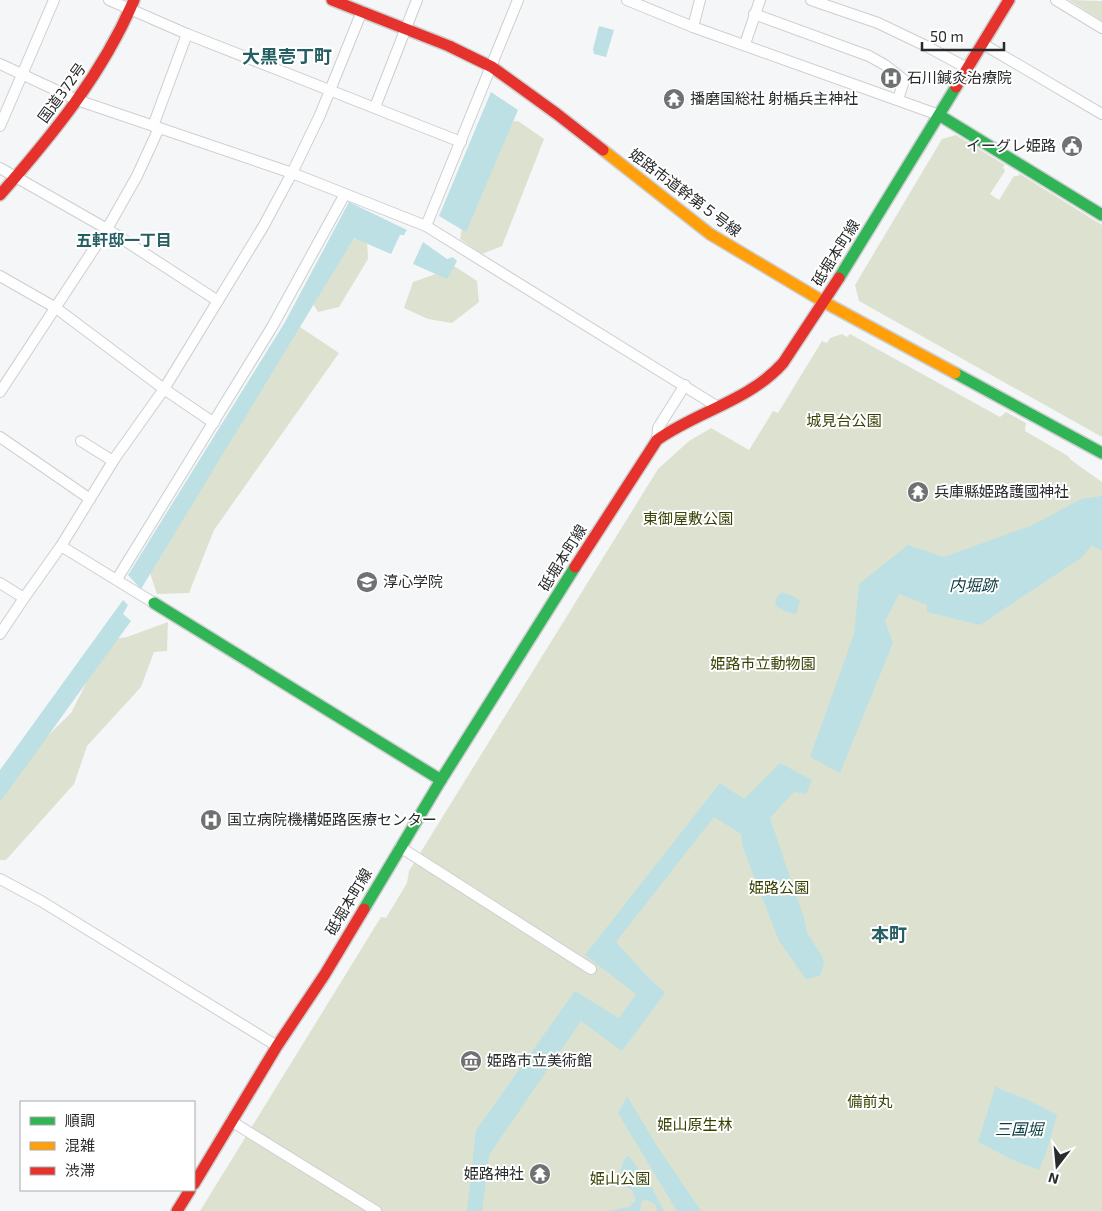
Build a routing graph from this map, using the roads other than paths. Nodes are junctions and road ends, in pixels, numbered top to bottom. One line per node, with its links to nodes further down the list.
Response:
1 (54, 0): 24 (street)
2 (109, 0): 12 (street)
3 (332, 0): 13 (main road, 姫路市道幹第５号線)
4 (417, 0): 17 (street)
5 (518, 0): 22 (street)
6 (627, 0): 15 (street)
7 (700, 0): 15 (street)
8 (760, 0): 14 (street)
9 (811, 0): 23 (street)
10 (1009, 0): 20 (main road, 砥堀本町線)
11 (1056, 0): 16 (street)
12 (132, 4): 18 (street); 26 (main road, 国道372号)
13 (362, 11): 17 (main road, 姫路市道幹第５号線); 25 (street)
14 (754, 14): 19 (street); 27 (street)
15 (693, 26): 19 (street)
16 (1102, 28)
17 (406, 29): 22 (main road, 姫路市道幹第５号線); 28 (street)
18 (187, 34): 25 (street); 32 (street)
19 (744, 44): 27 (street)
20 (984, 44): 23 (main road, 砥堀本町線); 29 (street)
21 (0, 64): 24 (street)
22 (492, 67): 33 (street); 44 (main road, 姫路市道幹第５号線)
23 (967, 68): 30 (main road, 砥堀本町線)
24 (22, 74): 26 (street); 31 (street)
25 (331, 89): 28 (street); 35 (street)
26 (78, 100): 32 (street); 36 (main road, 国道372号)
27 (898, 100): 30 (street)
28 (375, 107): 33 (street)
29 (1102, 114)
30 (939, 115): 39 (main road); 44 (main road, 砥堀本町線)
31 (0, 126)
32 (156, 127): 35 (street); 41 (street)
33 (461, 142): 40 (street)
34 (0, 168): 36 (street)
35 (292, 173): 37 (street); 43 (street)
36 (16, 176): 38 (main road, 国道372号); 41 (street)
37 (345, 194): 40 (street); 50 (street)
38 (0, 195)
39 (1102, 215)
40 (426, 226): 46 (street)
41 (107, 228): 43 (street); 45 (street)
42 (0, 276): 45 (street)
43 (218, 300): 47 (street)
44 (824, 302): 49 (main road, 砥堀本町線); 54 (main road, 姫路市道幹第５号線)
45 (56, 308): 47 (street); 48 (street)
46 (685, 385): 49 (street); 52 (street)
47 (164, 389): 50 (street); 55 (street)
48 (0, 392)
49 (718, 407): 52 (main road, 砥堀本町線)
50 (214, 424): 58 (street)
51 (0, 438): 56 (street)
52 (658, 440): 63 (main road, 砥堀本町線)
53 (81, 441): 55 (street)
54 (1102, 453)
55 (113, 461): 56 (street)
56 (90, 499): 57 (street)
57 (61, 546): 58 (street); 60 (street)
58 (117, 579): 61 (street)
59 (0, 583): 60 (street)
60 (24, 598): 62 (street)
61 (154, 603): 63 (main road)
62 (0, 634)
63 (441, 780): 64 (main road, 砥堀本町線)
64 (400, 847): 66 (street); 67 (main road, 砥堀本町線)
65 (0, 879): 67 (street)
66 (591, 969)
67 (277, 1046): 68 (main road, 砥堀本町線)
68 (232, 1121): 69 (main road, 砥堀本町線); 72 (street)
69 (195, 1182)
70 (189, 1191): 71 (main road)
71 (177, 1211)
72 (376, 1211)

